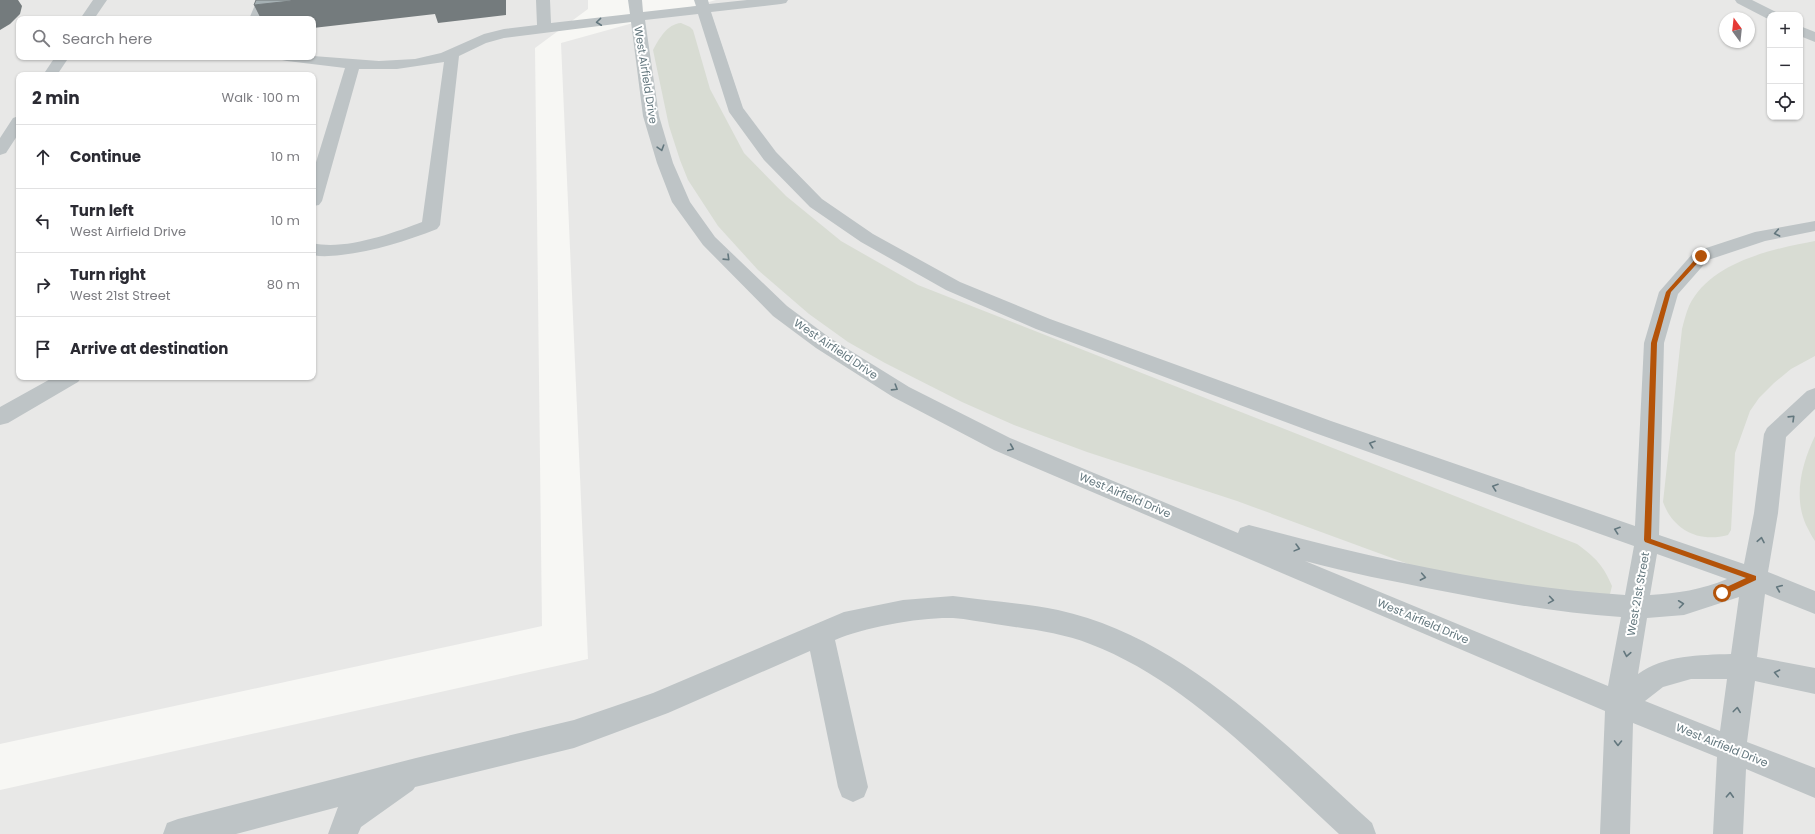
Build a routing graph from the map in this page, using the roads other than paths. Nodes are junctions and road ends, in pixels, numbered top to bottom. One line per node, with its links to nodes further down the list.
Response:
1 (100, 0): 9 (street)
2 (264, 0): 10 (street)
3 (543, 0): 11 (street)
4 (781, 0): 6 (street)
5 (1742, 0): 8 (street)
6 (702, 4): 7 (street); 28 (street, one-way to 6)
7 (636, 9): 11 (street, one-way to 11); 27 (street, West Airfield Drive, one-way to 27)
8 (1767, 13)
9 (89, 16)
10 (257, 16)
11 (544, 28): 14 (street)
12 (1803, 32): 13 (street)
13 (1815, 38)
14 (452, 55): 17 (street); 23 (street)
15 (60, 60): 18 (street)
16 (316, 60): 17 (street)
17 (353, 64): 21 (street)
18 (52, 72)
19 (16, 126): 20 (street)
20 (0, 150)
21 (316, 191)
22 (1815, 226): 28 (street, West 21st Street, one-way to 28)
23 (316, 250)
24 (66, 380): 26 (street)
25 (1815, 396): 29 (street, one-way to 25)
26 (0, 417)
27 (1165, 511): 31 (street, one-way to 31); 35 (street, West Airfield Drive)
28 (1648, 540): 29 (street); 31 (street, West 21st Street)
29 (1754, 578): 30 (street, one-way to 29); 31 (street, one-way to 29); 33 (street)
30 (1815, 604)
31 (1636, 607): 35 (street, West 21st Street, one-way to 35)
32 (820, 634): 37 (street); 39 (street); 42 (street)
33 (1742, 666): 34 (street, one-way to 33); 35 (street); 36 (street, one-way to 33)
34 (1815, 681)
35 (1618, 704): 36 (street, West Airfield Drive); 43 (street, West 21st Street, one-way to 43)
36 (1732, 749): 38 (street, West Airfield Drive); 44 (street, one-way to 36)
37 (416, 772): 40 (street); 41 (street)
38 (1815, 783)
39 (853, 787)
40 (178, 834)
41 (343, 834)
42 (1361, 834)
43 (1615, 834)
44 (1728, 834)

